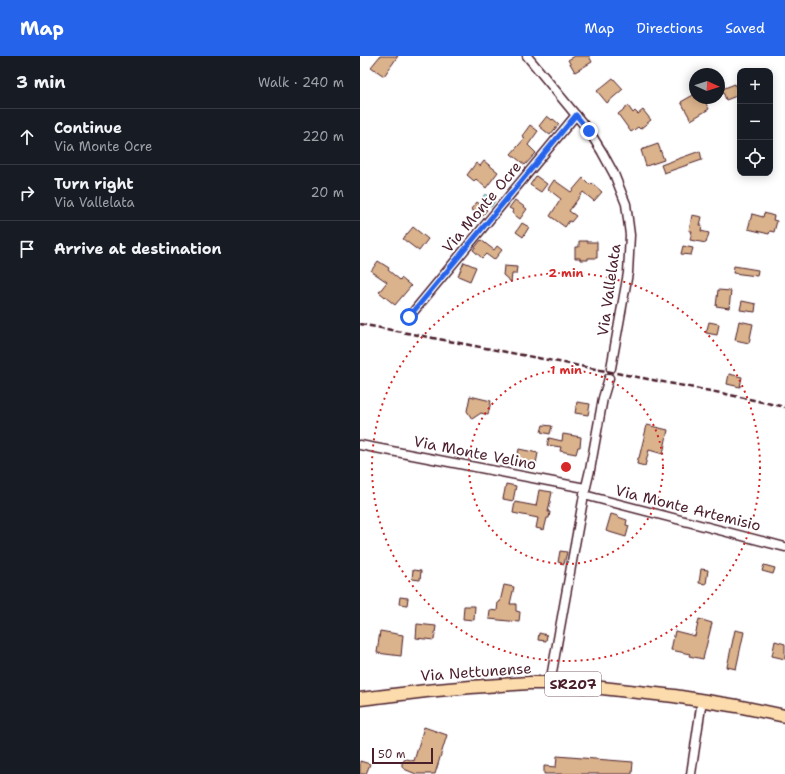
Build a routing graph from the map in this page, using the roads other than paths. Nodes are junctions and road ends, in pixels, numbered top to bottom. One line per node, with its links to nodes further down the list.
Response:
1 (527, 56): 2 (street, Via Vallelata)
2 (576, 115): 3 (street, Via Monte Ocre); 4 (street, Via Vallelata)
3 (409, 317)
4 (611, 368)
5 (609, 378): 7 (street)
6 (360, 445): 7 (street, Via Monte Velino)
7 (584, 492): 8 (street, Via Monte Artemisio); 9 (street)
8 (785, 547)
9 (550, 683): 10 (main road, Via Nettunense / SR207); 11 (main road, Via Nettunense / SR207)
10 (360, 699)
11 (702, 700): 12 (main road, Via Nettunense / SR207); 13 (street)
12 (785, 716)
13 (691, 774)

